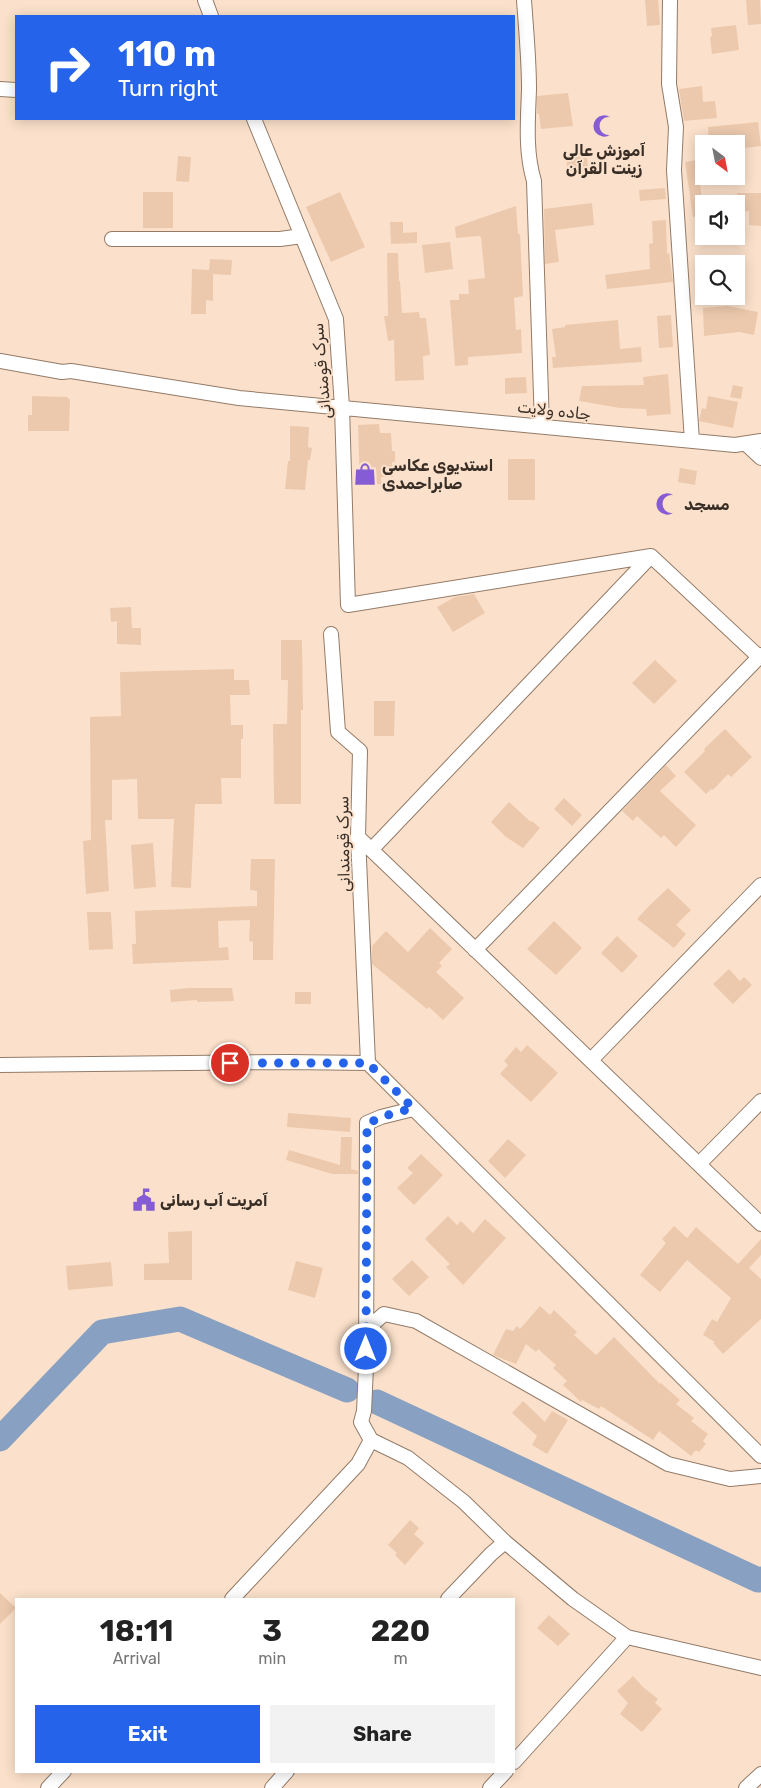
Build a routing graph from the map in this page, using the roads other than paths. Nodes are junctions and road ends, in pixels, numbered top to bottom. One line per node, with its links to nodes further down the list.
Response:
1 (205, 0): 4 (street)
2 (524, 0): 12 (street)
3 (670, 0): 14 (street)
4 (211, 15)
5 (0, 89): 6 (street)
6 (15, 90)
7 (254, 120): 8 (street, سرک قومندانی)
8 (302, 236): 9 (street); 11 (street, سرک قومندانی)
9 (112, 239)
10 (0, 361): 11 (street, جاده ولایت)
11 (342, 406): 12 (street, جاده ولایت); 16 (street, سرک قومندانی)
12 (542, 426): 14 (street, جاده ولایت)
13 (757, 440): 14 (street, جاده ولایت); 15 (street)
14 (692, 441)
15 (761, 458)
16 (650, 556): 18 (street); 20 (street)
17 (331, 634): 19 (street, سرک قومندانی)
18 (760, 656): 22 (street)
19 (358, 838): 20 (street); 24 (street, سرک قومندانی)
20 (372, 849): 22 (street)
21 (761, 885): 23 (street)
22 (475, 950): 23 (street)
23 (591, 1060): 28 (street)
24 (368, 1063): 25 (street); 27 (street)
25 (0, 1065)
26 (761, 1101): 28 (street)
27 (413, 1108): 30 (street); 32 (street)
28 (699, 1164): 29 (street)
29 (761, 1224)
30 (366, 1330): 31 (street); 33 (street)
31 (371, 1440): 34 (street); 35 (street)
32 (761, 1456)
33 (761, 1476)
34 (505, 1542): 36 (street); 37 (street)
35 (233, 1598)
36 (449, 1598)
37 (628, 1637): 38 (street); 39 (street)
38 (761, 1668)
39 (515, 1761)
40 (62, 1773): 44 (street)
41 (286, 1773): 45 (street)
42 (504, 1773): 46 (street)
43 (761, 1774): 47 (street)
44 (48, 1788)
45 (272, 1788)
46 (490, 1788)
47 (746, 1788)

